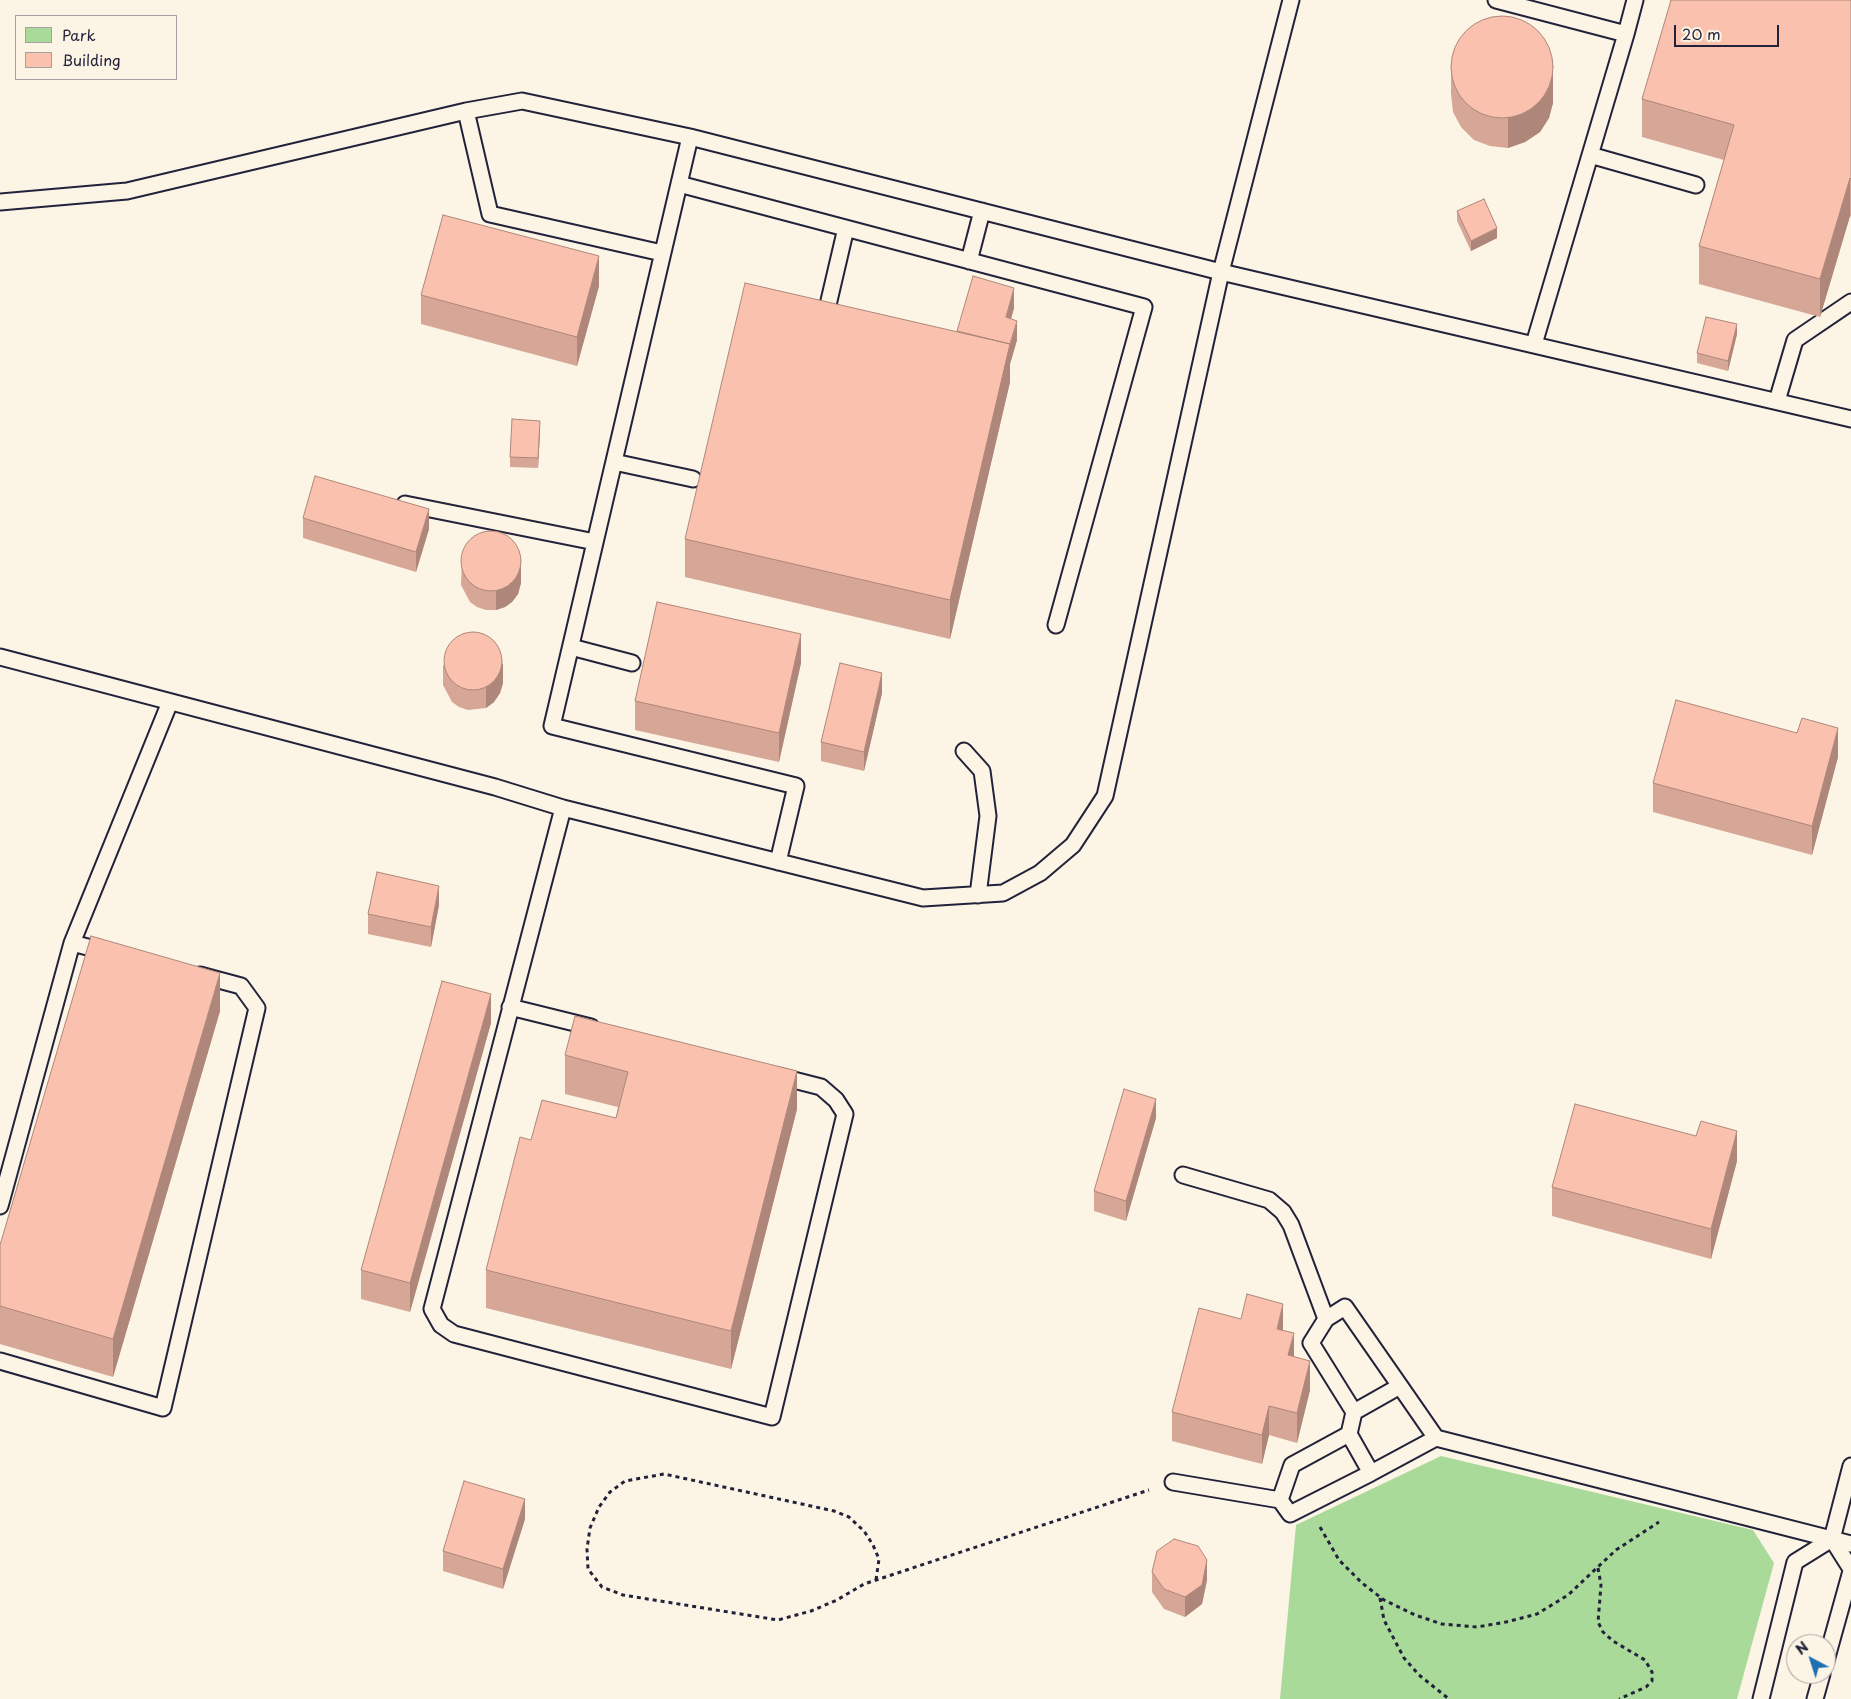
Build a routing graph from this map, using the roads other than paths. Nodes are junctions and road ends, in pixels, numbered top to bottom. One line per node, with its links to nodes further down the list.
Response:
1 (1291, 0): 15 (lane)
2 (1496, 0): 4 (lane)
3 (1635, 0): 4 (lane)
4 (1626, 34): 7 (lane)
5 (466, 111): 6 (lane); 10 (lane); 13 (lane)
6 (690, 137): 8 (lane); 11 (lane)
7 (1590, 155): 9 (lane); 18 (lane)
8 (679, 184): 12 (lane); 13 (lane)
9 (1696, 185)
10 (0, 202)
11 (982, 211): 14 (lane); 15 (lane)
12 (846, 228): 14 (lane); 17 (lane)
13 (662, 253): 21 (lane)
14 (969, 261): 25 (lane)
15 (1221, 272): 18 (lane); 33 (lane)
16 (1851, 302): 19 (lane)
17 (828, 305)
18 (1534, 344): 19 (lane)
19 (1777, 401): 20 (lane)
20 (1851, 419)
21 (614, 462): 22 (lane); 24 (lane)
22 (693, 479)
23 (393, 502): 24 (lane)
24 (595, 542): 26 (lane)
25 (1056, 625)
26 (571, 647): 28 (lane); 32 (lane)
27 (0, 657): 29 (lane)
28 (632, 663)
29 (170, 702): 31 (lane); 34 (lane)
30 (964, 751): 33 (lane)
31 (563, 808): 32 (lane); 37 (lane)
32 (778, 862): 33 (lane)
33 (978, 895)
34 (72, 943): 35 (lane); 41 (lane)
35 (119, 955)
36 (185, 972): 43 (lane)
37 (510, 1007): 38 (lane); 39 (lane)
38 (604, 1031)
39 (765, 1072)
40 (1182, 1174): 42 (lane)
41 (0, 1206)
42 (1326, 1319): 44 (lane); 45 (lane)
43 (0, 1361)
44 (1400, 1386): 45 (lane); 47 (lane)
45 (1354, 1412): 46 (lane)
46 (1349, 1434): 49 (lane); 51 (lane)
47 (1436, 1438): 49 (lane); 52 (lane)
48 (1851, 1466): 52 (lane)
49 (1371, 1473): 51 (lane)
50 (1173, 1482): 51 (lane)
51 (1280, 1500)
52 (1832, 1540): 53 (lane); 54 (lane); 57 (lane)
53 (1851, 1544)
54 (1851, 1570): 55 (lane)
55 (1833, 1634)
56 (1819, 1684): 58 (lane)
57 (1761, 1699)
58 (1815, 1699)

